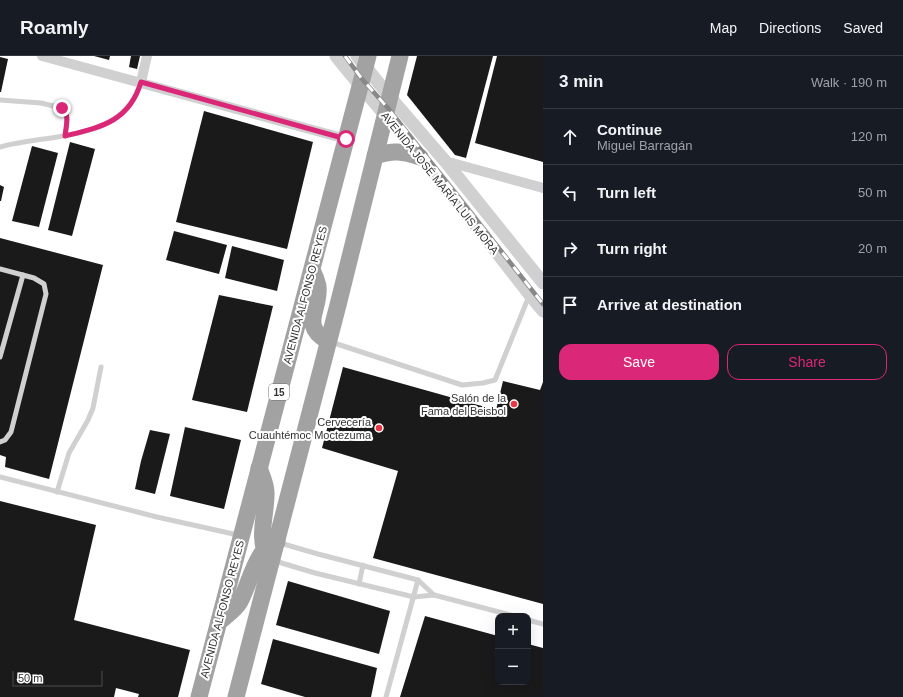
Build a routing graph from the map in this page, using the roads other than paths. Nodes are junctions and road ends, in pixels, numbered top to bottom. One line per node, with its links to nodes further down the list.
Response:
1 (42, 56): 6 (street)
2 (147, 56): 6 (street)
3 (336, 56): 7 (street, AVENIDA JOSÉ MARÍA LUIS MORA)
4 (400, 56): 8 (highway)
5 (363, 60): 7 (highway, AVENIDA ALFONSO REYES / 15); 8 (street, AVENIDA JOSÉ MARÍA LUIS MORA)
6 (141, 82): 11 (lane); 12 (street)
7 (360, 87): 10 (street, AVENIDA JOSÉ MARÍA LUIS MORA); 12 (highway, AVENIDA ALFONSO REYES / 15)
8 (389, 96): 10 (highway); 16 (street, AVENIDA JOSÉ MARÍA LUIS MORA)
9 (0, 100): 11 (lane)
10 (385, 114): 14 (highway); 15 (street, AVENIDA JOSÉ MARÍA LUIS MORA)
11 (65, 136): 13 (lane)
12 (346, 139): 19 (highway, AVENIDA ALFONSO REYES / 15)
13 (0, 147)
14 (375, 156): 15 (highway); 24 (highway)
15 (420, 156): 22 (street, AVENIDA JOSÉ MARÍA LUIS MORA)
16 (444, 161): 17 (street); 21 (street, AVENIDA JOSÉ MARÍA LUIS MORA)
17 (543, 188)
18 (0, 270): 20 (lane)
19 (312, 270): 24 (highway); 28 (highway, AVENIDA ALFONSO REYES / 15)
20 (23, 275): 25 (lane); 27 (lane)
21 (543, 282)
22 (529, 294): 23 (street, AVENIDA JOSÉ MARÍA LUIS MORA); 24 (lane)
23 (543, 311)
24 (328, 341): 32 (highway)
25 (0, 357)
26 (101, 367): 30 (lane)
27 (0, 442)
28 (259, 467): 31 (highway, AVENIDA ALFONSO REYES / 15); 32 (highway)
29 (0, 477): 30 (lane)
30 (57, 492): 31 (lane)
31 (241, 535): 40 (highway, AVENIDA ALFONSO REYES / 15)
32 (271, 550): 33 (lane); 35 (lane); 40 (highway); 43 (highway)
33 (363, 565): 34 (lane); 35 (lane)
34 (418, 580): 36 (lane); 37 (lane)
35 (359, 584): 37 (lane)
36 (434, 595): 37 (lane); 38 (lane)
37 (414, 596): 44 (lane)
38 (503, 613)
39 (531, 621): 41 (lane)
40 (218, 622): 42 (highway, AVENIDA ALFONSO REYES / 15)
41 (543, 624)
42 (199, 697)
43 (236, 697)
44 (386, 697)

